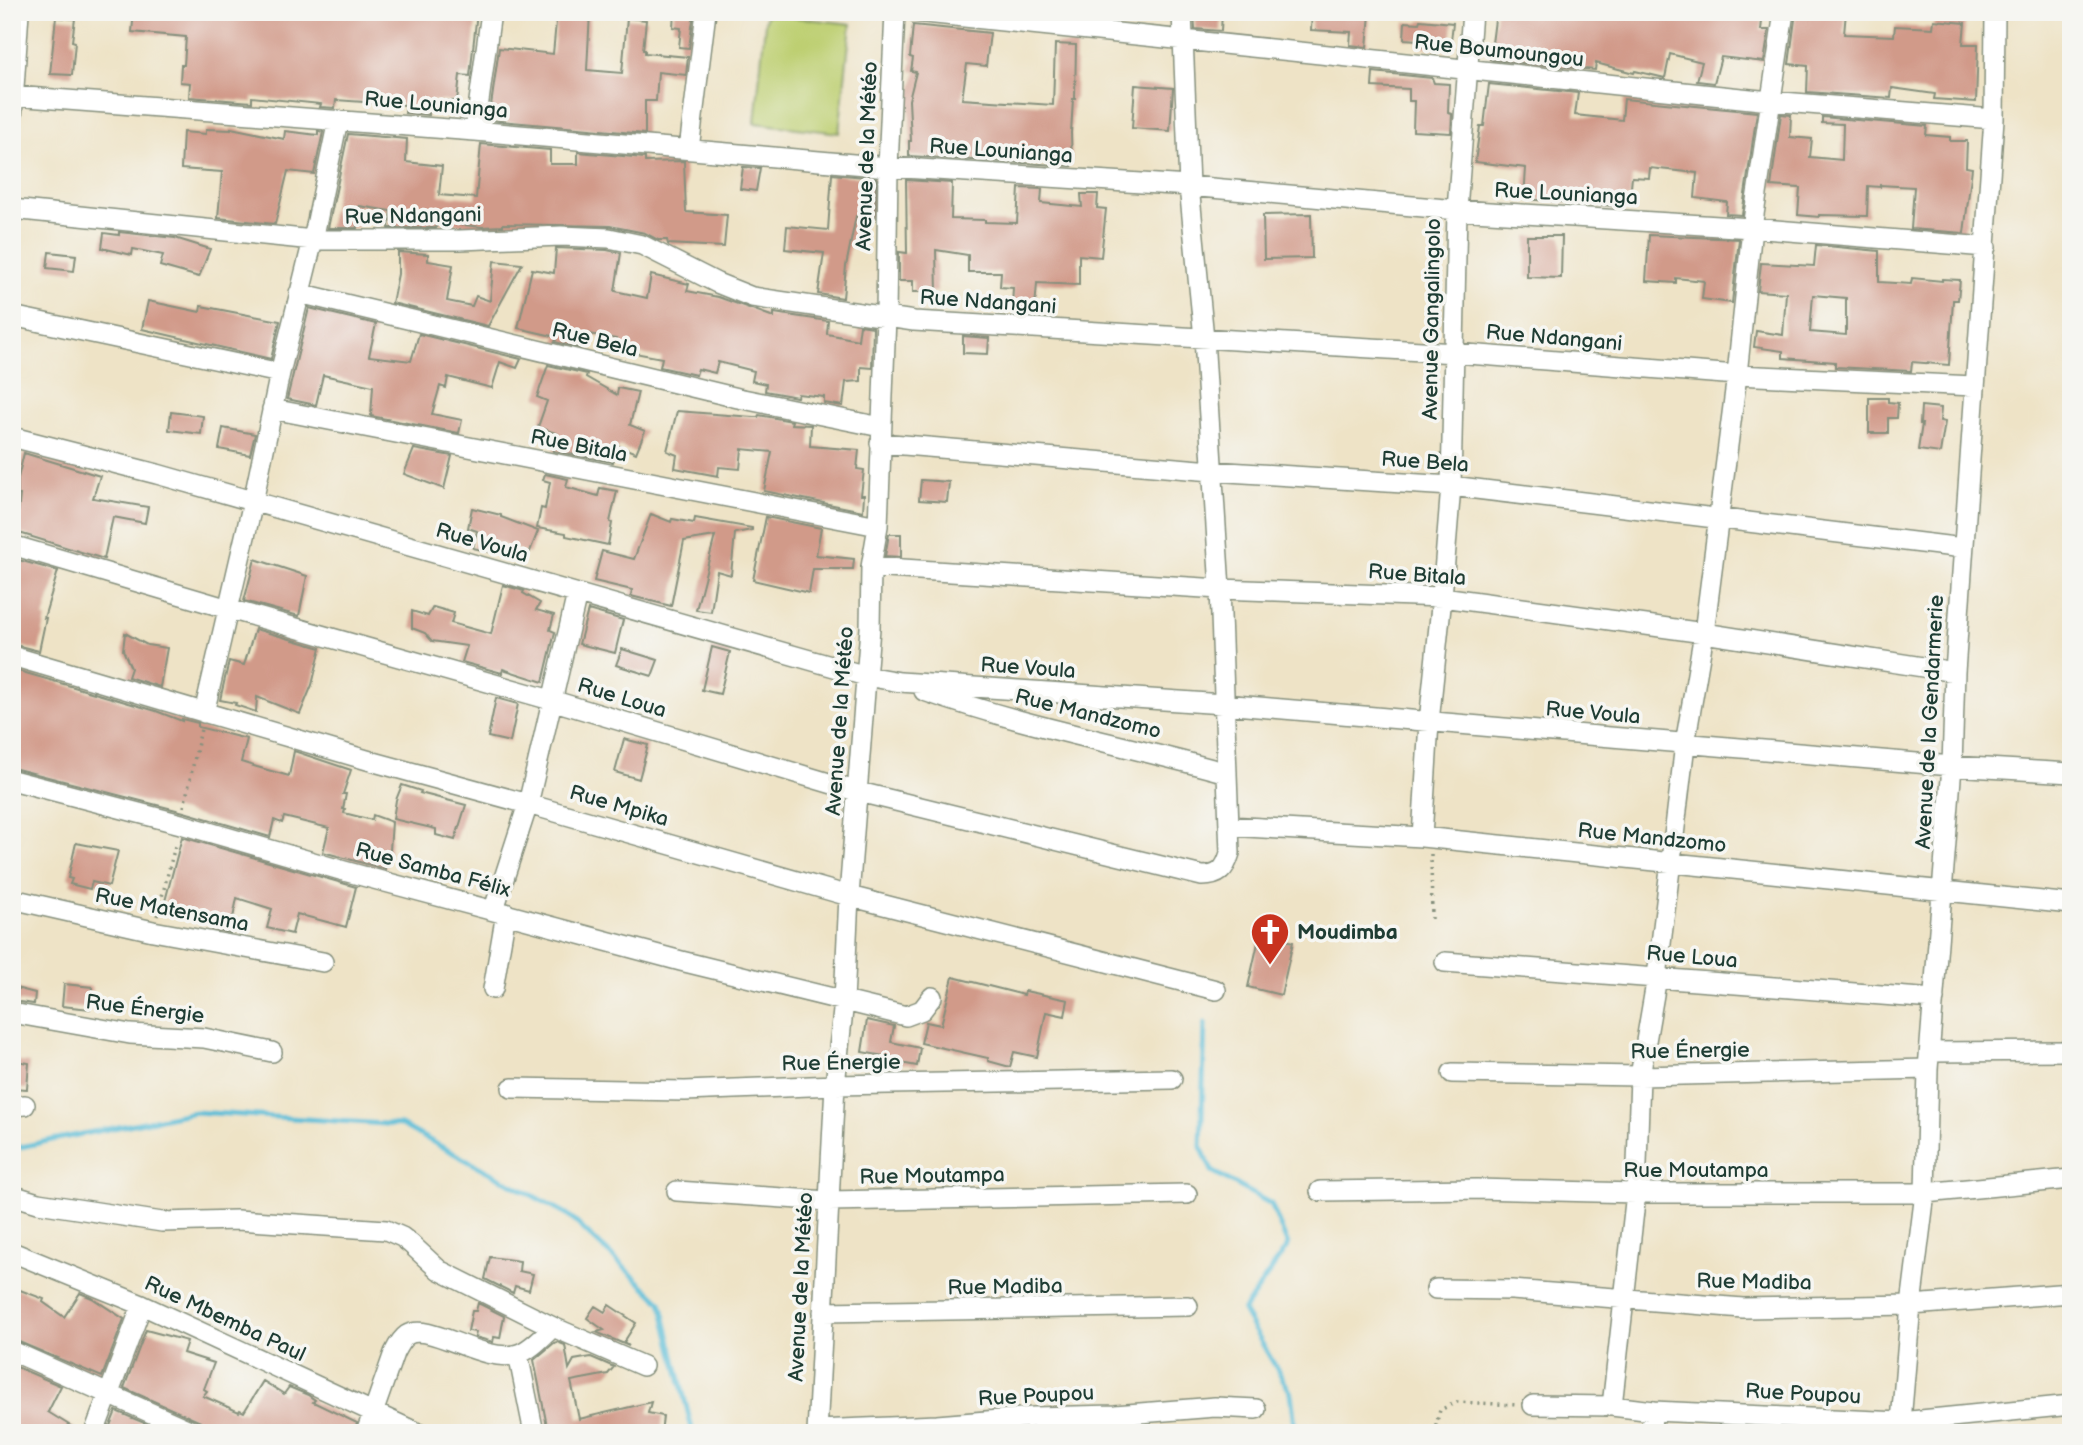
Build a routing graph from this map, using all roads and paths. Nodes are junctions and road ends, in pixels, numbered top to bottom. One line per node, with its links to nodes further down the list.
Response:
1 (19, 12): 12 (street)
2 (491, 12): 17 (street)
3 (706, 12): 18 (street)
4 (895, 12): 19 (street, Avenue de la Météo)
5 (916, 12): 10 (street, Rue Boumoungou)
6 (1182, 12): 10 (street)
7 (1472, 12): 11 (street, Avenue Gangalingolo)
8 (1784, 12): 13 (street)
9 (1991, 13): 15 (street, Avenue de la Gendarmerie)
10 (1183, 40): 11 (street, Rue Boumoungou); 20 (street)
11 (1467, 69): 13 (street, Rue Boumoungou); 22 (street, Avenue Gangalingolo)
12 (13, 96): 14 (street); 16 (street, Rue Lounianga)
13 (1770, 101): 15 (street, Rue Boumoungou); 23 (street)
14 (12, 118)
15 (1994, 119): 25 (street, Avenue de la Gendarmerie)
16 (338, 120): 17 (street, Rue Lounianga); 24 (street)
17 (475, 131): 18 (street, Rue Lounianga)
18 (689, 149): 19 (street, Rue Lounianga)
19 (888, 167): 20 (street, Rue Lounianga); 28 (street, Avenue de la Météo)
20 (1189, 186): 22 (street, Rue Lounianga); 29 (street)
21 (12, 209): 24 (street, Rue Ndangani)
22 (1457, 210): 23 (street, Rue Lounianga); 30 (street, Avenue Gangalingolo)
23 (1752, 228): 25 (street, Rue Lounianga); 32 (street)
24 (313, 240): 26 (street); 28 (street, Rue Ndangani)
25 (1986, 247): 33 (street, Avenue de la Gendarmerie)
26 (299, 293): 31 (street); 35 (street, Rue Bela)
27 (12, 316): 31 (street)
28 (886, 317): 29 (street, Rue Ndangani); 35 (street, Avenue de la Météo)
29 (1204, 338): 30 (street, Rue Ndangani); 37 (street)
30 (1455, 352): 32 (street, Rue Ndangani); 38 (street, Avenue Gangalingolo)
31 (280, 373): 34 (street)
32 (1737, 375): 33 (street, Rue Ndangani); 40 (street)
33 (1974, 386): 43 (street, Avenue de la Gendarmerie)
34 (272, 409): 39 (street); 41 (street, Rue Bitala)
35 (881, 435): 37 (street, Rue Bela); 41 (street, Avenue de la Météo)
36 (12, 437): 39 (street, Rue Voula)
37 (1212, 471): 38 (street, Rue Bela); 45 (street)
38 (1451, 486): 40 (street, Rue Bela); 47 (street, Avenue Gangalingolo)
39 (253, 502): 46 (street, Rue Voula); 48 (street)
40 (1717, 519): 43 (street, Rue Bela); 49 (street)
41 (878, 526): 44 (street, Avenue de la Météo)
42 (12, 545): 48 (street, Rue Loua)
43 (1963, 548): 51 (street, Avenue de la Gendarmerie)
44 (871, 567): 45 (street, Rue Bitala); 52 (street, Avenue de la Météo)
45 (1220, 589): 47 (street, Rue Bitala); 55 (street)
46 (577, 594): 52 (street, Rue Voula); 54 (street)
47 (1442, 597): 49 (street, Rue Bitala); 57 (street, Avenue Gangalingolo)
48 (229, 609): 54 (street, Rue Loua); 56 (street)
49 (1703, 633): 51 (street, Rue Bitala); 58 (street)
50 (12, 656): 56 (street, Rue Mpika)
51 (1955, 672): 59 (street, Avenue de la Gendarmerie)
52 (866, 676): 53 (street, Rue Voula); 63 (street, Avenue de la Météo)
53 (900, 682): 55 (street, Rue Voula); 60 (street, Rue Mandzomo)
54 (551, 700): 63 (street, Rue Loua); 64 (street)
55 (1223, 704): 57 (street, Rue Voula); 60 (street)
56 (204, 713): 64 (street, Rue Mpika)
57 (1429, 722): 58 (street, Rue Voula); 66 (street, Avenue Gangalingolo)
58 (1685, 744): 59 (street, Rue Voula); 67 (street)
59 (1952, 766): 61 (street, Rue Voula); 68 (street, Avenue de la Gendarmerie)
60 (1227, 773): 65 (street)
61 (2071, 773)
62 (12, 780): 72 (street, Rue Samba Félix)
63 (859, 792): 65 (street, Rue Loua); 69 (street, Avenue de la Météo)
64 (528, 804): 69 (street, Rue Mpika); 72 (street)
65 (1229, 826): 66 (street, Rue Mandzomo)
66 (1427, 838): 67 (street, Rue Mandzomo); 73 (path)
67 (1670, 862): 68 (street, Rue Mandzomo); 76 (street)
68 (1942, 892): 71 (street, Rue Mandzomo); 80 (street, Avenue de la Gendarmerie)
69 (849, 896): 78 (street, Rue Mpika); 81 (street, Avenue de la Météo)
70 (12, 899): 74 (street, Rue Matensama)
71 (2071, 904)
72 (500, 911): 77 (street); 81 (street, Rue Samba Félix)
73 (1432, 920)
74 (323, 962)
75 (1445, 962): 76 (street, Rue Loua)
76 (1657, 977): 80 (street, Rue Loua); 87 (street)
77 (493, 989)
78 (1216, 990)
79 (932, 997): 81 (street, Rue Samba Félix)
80 (1934, 999): 85 (street, Avenue de la Gendarmerie)
81 (844, 1001): 89 (street, Avenue de la Météo)
82 (12, 1013): 84 (street, Rue Énergie)
83 (2071, 1051): 85 (street, Rue Énergie)
84 (272, 1052)
85 (1929, 1060): 87 (street, Rue Énergie); 94 (street, Avenue de la Gendarmerie)
86 (1452, 1073): 87 (street, Rue Énergie)
87 (1640, 1076): 95 (street)
88 (1172, 1079): 89 (street, Rue Énergie)
89 (835, 1085): 90 (street, Rue Énergie); 98 (street, Avenue de la Météo)
90 (512, 1088)
91 (2071, 1180): 94 (street, Rue Moutampa)
92 (677, 1191): 98 (street, Rue Moutampa)
93 (1320, 1191): 95 (street, Rue Moutampa)
94 (1925, 1192): 95 (street, Rue Moutampa); 103 (street, Avenue de la Gendarmerie)
95 (1636, 1193): 102 (street)
96 (1187, 1194): 98 (street, Rue Moutampa)
97 (12, 1195): 107 (street)
98 (828, 1201): 106 (street, Avenue de la Météo)
99 (12, 1252): 104 (street, Rue Mbemba Paul)
100 (1436, 1289): 102 (street, Rue Madiba)
101 (2071, 1293): 103 (street, Rue Madiba)
102 (1626, 1300): 103 (street, Rue Madiba); 114 (street)
103 (1911, 1305): 118 (street, Avenue de la Gendarmerie)
104 (142, 1306): 111 (street); 117 (street, Rue Mbemba Paul)
105 (1188, 1306): 106 (street, Rue Madiba)
106 (823, 1312): 119 (street, Avenue de la Météo)
107 (554, 1327): 109 (street); 110 (street)
108 (12, 1350): 111 (street)
109 (518, 1354): 117 (street); 124 (street)
110 (643, 1366)
111 (110, 1395): 120 (street); 121 (street)
112 (1533, 1405): 114 (street, Rue Poupou); 125 (path)
113 (2071, 1405): 118 (street, Rue Poupou)
114 (1612, 1406): 116 (street, Rue Poupou)
115 (1256, 1409): 119 (street, Rue Poupou)
116 (1653, 1411): 118 (street, Rue Poupou); 126 (street)
117 (374, 1412): 122 (street); 123 (street, Rue Mbemba Paul)
118 (1900, 1427)
119 (817, 1431)
120 (94, 1433)
121 (197, 1433)
122 (366, 1433)
123 (418, 1433)
124 (534, 1433)
125 (1434, 1433)
126 (1650, 1433)

